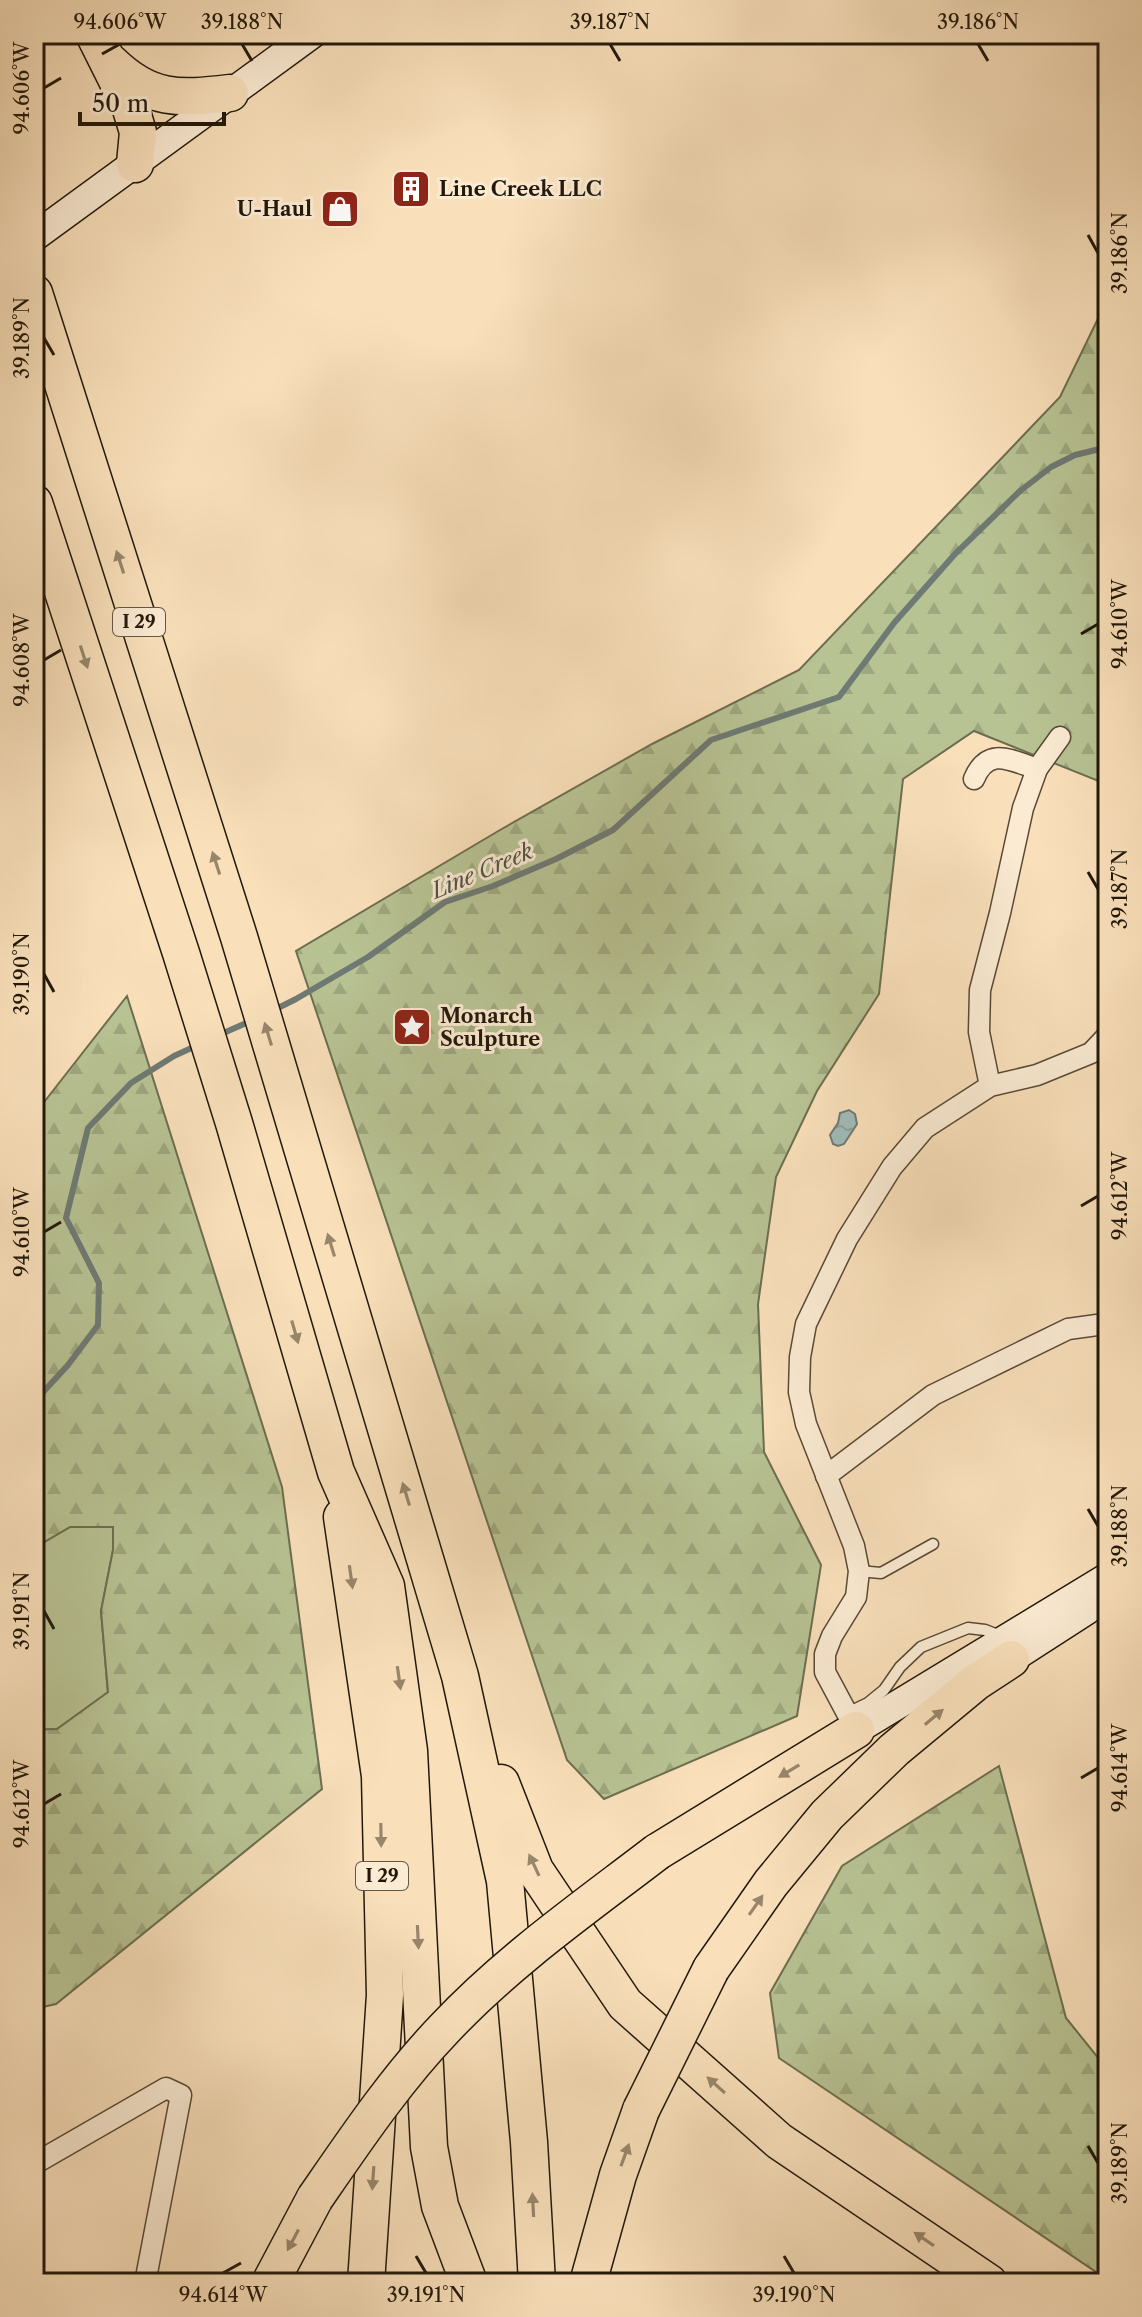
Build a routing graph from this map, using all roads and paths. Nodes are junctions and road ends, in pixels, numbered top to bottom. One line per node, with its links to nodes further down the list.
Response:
1 (312, 34): 3 (main road)
2 (102, 48): 3 (highway); 4 (highway)
3 (230, 93): 4 (main road)
4 (135, 164): 5 (main road)
5 (34, 237)
6 (36, 300): 21 (highway, I 29, one-way to 6)
7 (34, 503): 14 (highway, I 29, one-way to 14)
8 (1060, 737): 9 (street)
9 (1037, 769): 10 (street); 12 (street)
10 (974, 779)
11 (1108, 1035): 12 (street)
12 (990, 1086): 15 (street)
13 (1108, 1326): 15 (street)
14 (336, 1472): 26 (highway, I 29, one-way to 26); 27 (highway, one-way to 27)
15 (826, 1476): 17 (street)
16 (933, 1544): 17 (lane)
17 (859, 1571): 22 (street)
18 (1108, 1577): 20 (main road)
19 (1108, 1596): 20 (main road)
20 (1008, 1649): 22 (main road); 29 (highway, one-way to 20, bridge)
21 (460, 1676): 28 (highway, I 29, one-way to 21); 30 (highway, one-way to 21)
22 (852, 1721): 25 (highway, one-way to 25, bridge)
23 (34, 2164): 24 (street)
24 (145, 2283)
25 (270, 2283)
26 (366, 2283)
27 (469, 2283)
28 (537, 2283)
29 (588, 2283)
30 (989, 2283)

